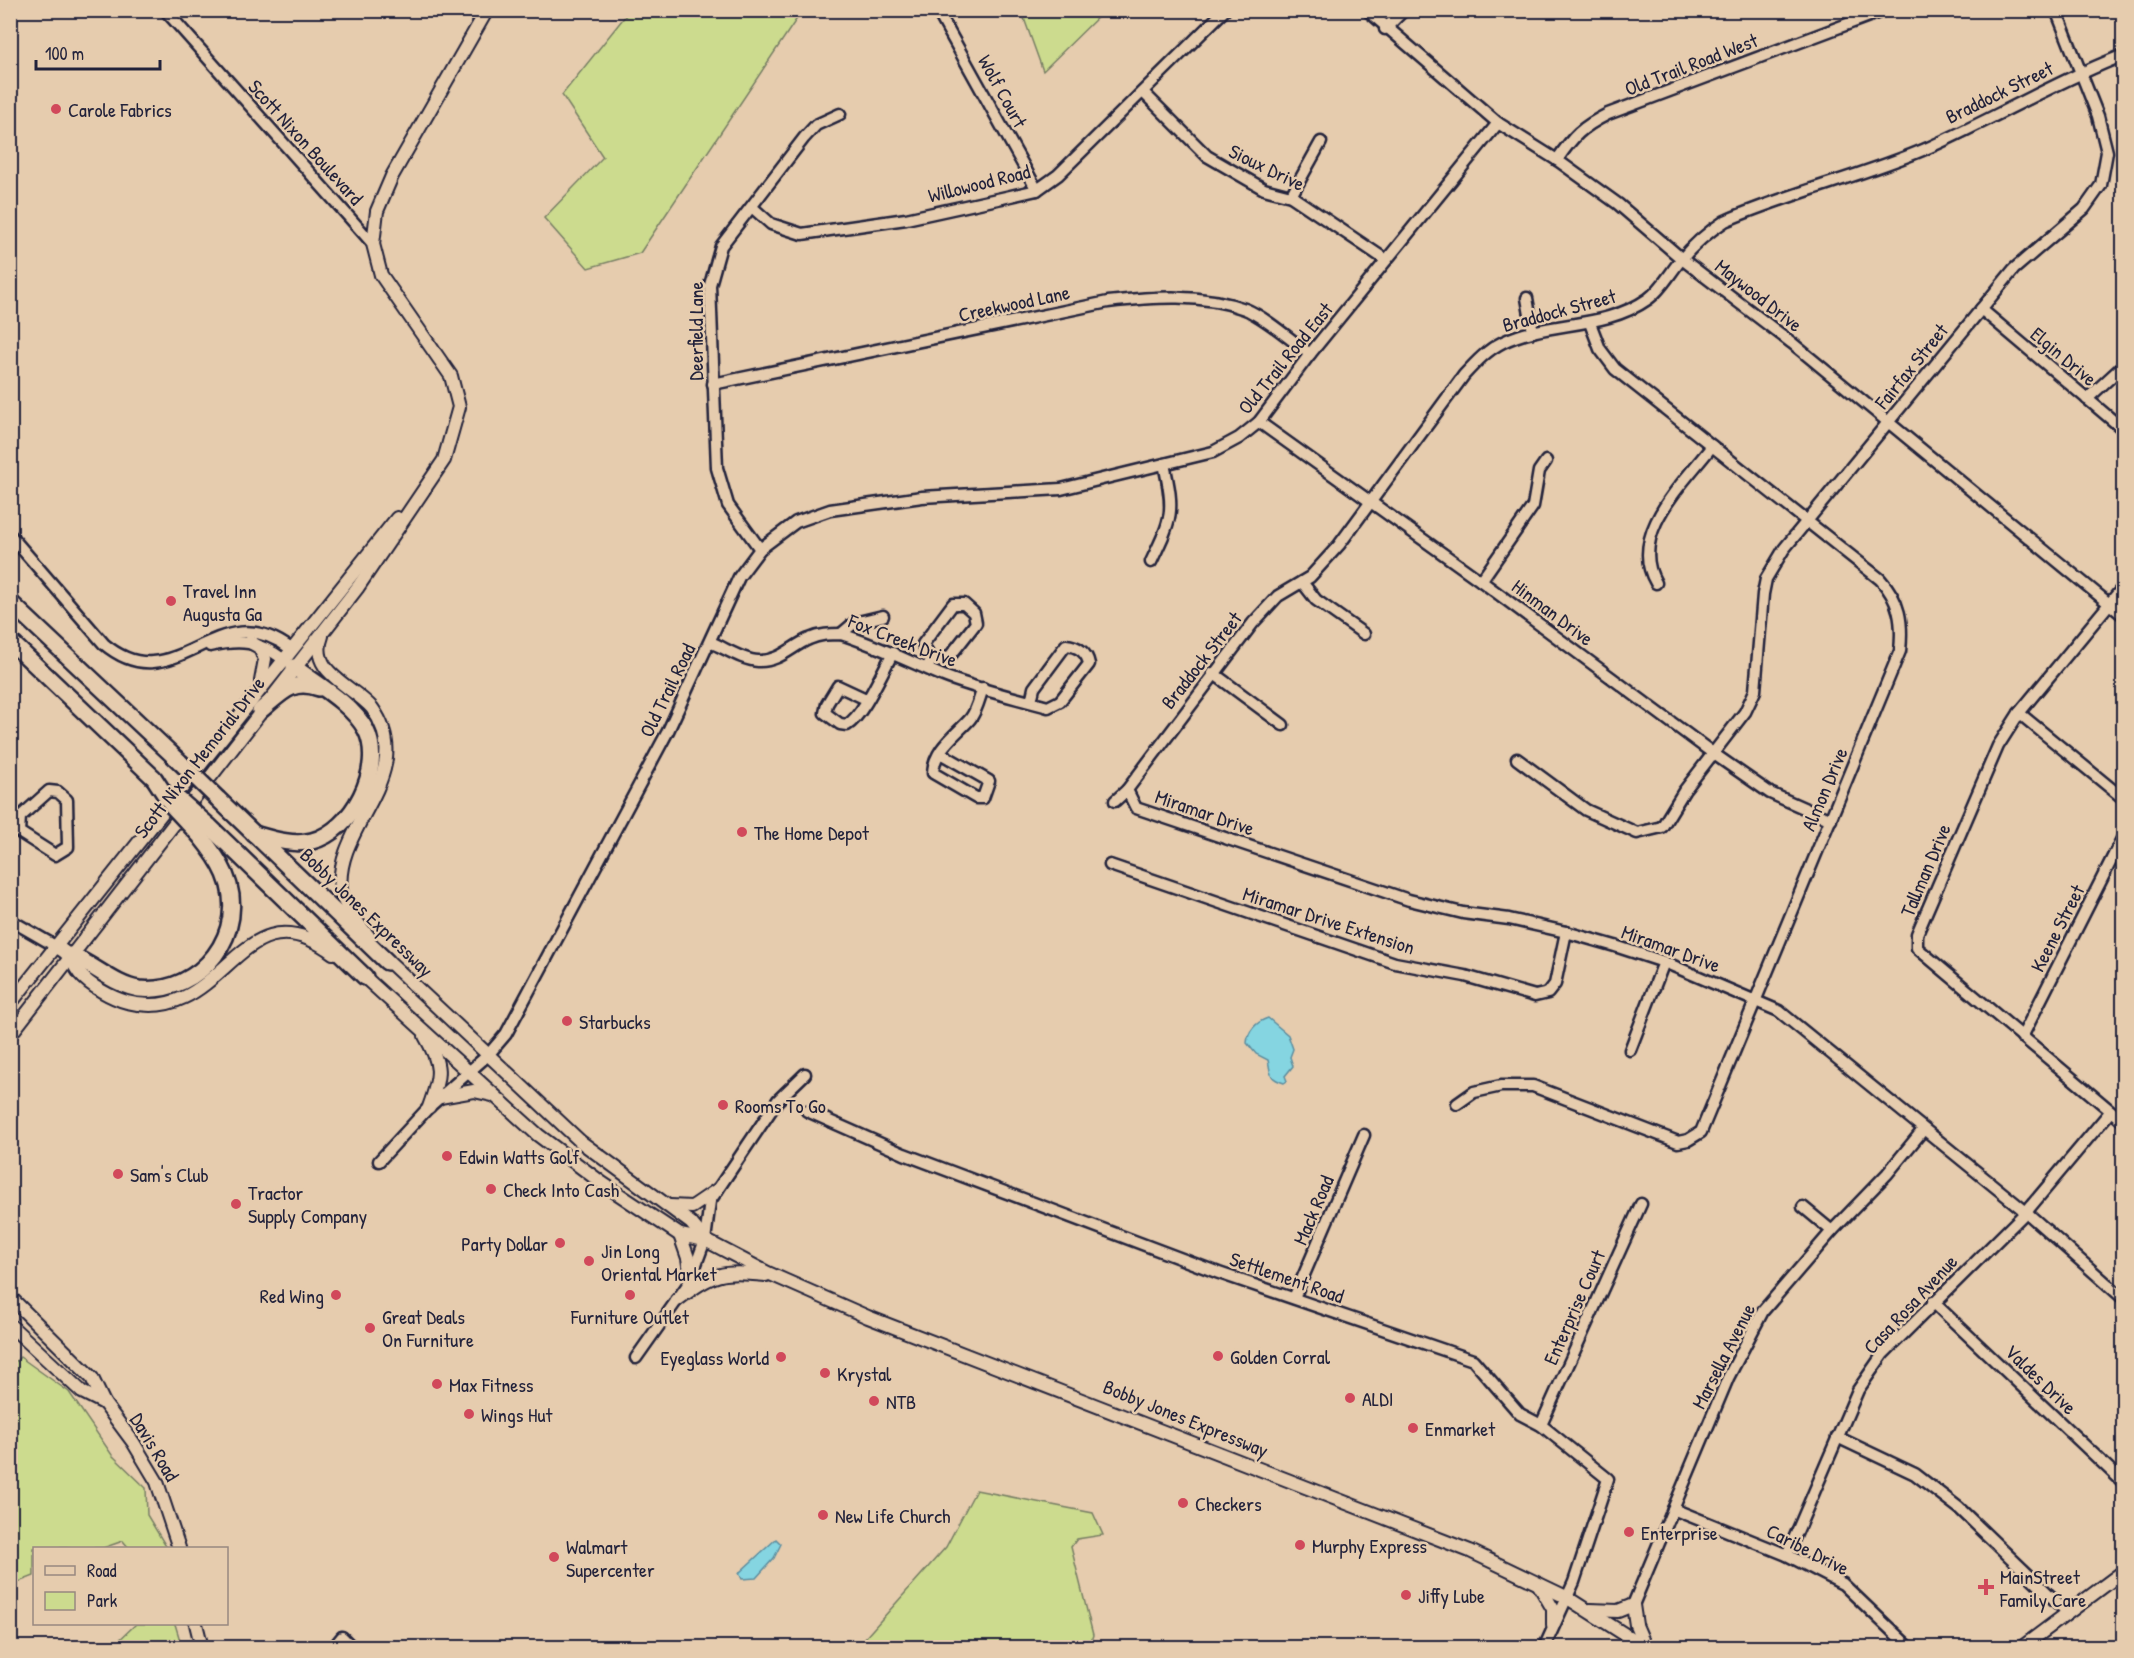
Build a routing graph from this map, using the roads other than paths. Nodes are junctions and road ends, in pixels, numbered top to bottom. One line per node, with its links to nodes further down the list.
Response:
1 (165, 10): 20 (street, Scott Nixon Boulevard)
2 (487, 10): 20 (main road, Scott Nixon Memorial Drive)
3 (937, 10): 17 (street, Wolf Court)
4 (1225, 10): 12 (street, Willowood Road)
5 (1367, 10): 9 (street, Maywood Drive)
6 (1404, 10): 9 (street)
7 (1886, 10): 16 (street, Old Trail Road West)
8 (2056, 10): 11 (street, Fairfax Street)
9 (1385, 29): 14 (street, Maywood Drive)
10 (2124, 55): 11 (street, Braddock Street)
11 (2080, 72): 21 (street, Braddock Street); 24 (street, Fairfax Street)
12 (1143, 92): 17 (street, Willowood Road); 18 (street, Sioux Drive)
13 (840, 114): 19 (street, Deerfield Lane)
14 (1498, 123): 16 (street, Maywood Drive); 22 (street, Old Trail Road East)
15 (1321, 142): 18 (street)
16 (1557, 160): 21 (street, Maywood Drive)
17 (1037, 190): 19 (street, Willowood Road)
18 (1291, 196): 22 (street, Sioux Drive)
19 (753, 208): 29 (street, Deerfield Lane)
20 (373, 244): 38 (main road, Scott Nixon Memorial Drive)
21 (1682, 259): 25 (street, Braddock Street); 31 (street, Maywood Drive)
22 (1386, 260): 27 (street, Old Trail Road East)
23 (1527, 298): 26 (street)
24 (1981, 309): 30 (street, Elgin Drive); 31 (street, Fairfax Street)
25 (1590, 323): 26 (street, Braddock Street); 34 (street, Almon Drive)
26 (1533, 332): 39 (street, Braddock Street)
27 (1310, 354): 29 (street, Creekwood Lane); 32 (street, Old Trail Road East)
28 (2124, 364): 30 (street)
29 (713, 384): 42 (street, Deerfield Lane)
30 (2087, 399): 33 (street, Elgin Drive)
31 (1888, 422): 40 (street, Fairfax Street); 49 (street, Maywood Drive)
32 (1259, 423): 36 (street, Old Trail Road East); 39 (street, Hinman Drive)
33 (2124, 430)
34 (1712, 446): 40 (street, Almon Drive); 46 (street)
35 (1546, 461): 44 (street)
36 (1164, 464): 37 (street, Old Trail Road East); 43 (street)
37 (987, 493): 42 (street, Old Trail Road)
38 (415, 501): 52 (main road, Scott Nixon Memorial Drive); 60 (main road, Scott Nixon Memorial Drive)
39 (1369, 502): 44 (street, Hinman Drive); 45 (street, Braddock Street)
40 (1806, 521): 72 (street, Fairfax Street); 77 (street, Almon Drive)
41 (10, 535): 58 (street)
42 (760, 549): 57 (street, Old Trail Road)
43 (1151, 562)
44 (1481, 581): 72 (street, Hinman Drive)
45 (1302, 582): 54 (street); 62 (street, Braddock Street)
46 (1656, 583)
47 (2124, 586): 49 (street, Tallman Drive)
48 (10, 602): 80 (highway, Bobby Jones Expressway, bridge)
49 (2109, 603): 51 (street, Maywood Drive); 68 (street, Tallman Drive)
50 (883, 616): 53 (street)
51 (2124, 616)
52 (324, 630): 60 (main road, Scott Nixon Memorial Drive); 70 (main road)
53 (842, 634): 57 (street, Fox Creek Drive); 59 (street, Fox Creek Drive)
54 (1364, 634)
55 (11, 642): 78 (highway, bridge)
56 (250, 642): 58 (street); 60 (street); 67 (main road)
57 (711, 642): 95 (street, Old Trail Road)
58 (198, 648): 60 (street)
59 (893, 653): 61 (street, Fox Creek Drive); 65 (street)
60 (293, 658): 64 (highway); 67 (main road, Scott Nixon Memorial Drive); 70 (main road)
61 (929, 664): 61 (street); 63 (street, Fox Creek Drive)
62 (1213, 673): 69 (street); 74 (street, Braddock Street)
63 (983, 688): 66 (street, Fox Creek Drive); 71 (street)
64 (324, 690): 67 (highway); 80 (highway)
65 (866, 699)
66 (1031, 702): 66 (street, Fox Creek Drive)
67 (253, 708): 85 (main road, Scott Nixon Memorial Drive)
68 (2019, 713): 75 (street); 93 (street, Tallman Drive)
69 (1283, 725)
70 (386, 742): 86 (main road)
71 (940, 753): 71 (street)
72 (1714, 754): 73 (street, Fairfax Street); 77 (street, Hinman Drive)
73 (1517, 759)
74 (1127, 790): 76 (street, Braddock Street); 84 (street, Miramar Drive)
75 (2124, 799)
76 (1115, 801)
77 (1831, 820): 89 (street, Almon Drive)
78 (204, 831): 85 (highway); 88 (highway, Bobby Jones Expressway)
79 (15, 834): 79 (street)
80 (254, 834): 86 (highway, Bobby Jones Expressway)
81 (2124, 835): 93 (street, Keene Street)
82 (1110, 865): 84 (street, Miramar Drive Extension)
83 (10, 920): 85 (street)
84 (1566, 932): 87 (street, Miramar Drive)
85 (64, 951): 88 (main road); 90 (main road, Scott Nixon Memorial Drive); 92 (main road, Scott Nixon Memorial Drive)
86 (387, 962): 95 (main road, Bobby Jones Expressway)
87 (1664, 962): 89 (street, Miramar Drive); 94 (street)
88 (365, 977): 91 (main road, Bobby Jones Expressway)
89 (1757, 1001): 100 (street, Almon Drive); 105 (street, Miramar Drive)
90 (10, 1005)
91 (418, 1025): 96 (main road, Bobby Jones Expressway); 101 (main road)
92 (10, 1035)
93 (2022, 1037): 103 (street, Tallman Drive)
94 (1630, 1050)
95 (488, 1055): 96 (street, Old Trail Road); 110 (main road, Bobby Jones Expressway)
96 (469, 1071): 98 (street, Old Trail Road); 99 (main road, Bobby Jones Expressway)
97 (805, 1074): 108 (street)
98 (440, 1096): 99 (main road); 101 (street, Old Trail Road)
99 (494, 1096): 114 (main road, Bobby Jones Expressway)
100 (1457, 1104)
101 (429, 1107): 107 (street, Old Trail Road)
102 (807, 1111): 119 (street, Settlement Road)
103 (2110, 1112): 104 (street, Tallman Drive); 112 (street, Casa Rosa Avenue)
104 (2124, 1122)
105 (1923, 1130): 112 (street, Miramar Drive); 113 (street, Marsella Avenue)
106 (1364, 1135): 119 (street, Mack Road)
107 (379, 1161)
108 (717, 1190): 110 (main road); 115 (street)
109 (1641, 1204): 126 (street, Enterprise Court)
110 (665, 1205): 115 (main road, Bobby Jones Expressway)
111 (1803, 1207): 113 (street)
112 (2026, 1212): 120 (street, Miramar Drive); 122 (street, Casa Rosa Avenue)
113 (1832, 1231): 129 (street, Marsella Avenue)
114 (680, 1235): 115 (main road, Bobby Jones Expressway); 117 (main road)
115 (705, 1240): 116 (main road, Bobby Jones Expressway); 117 (street)
116 (773, 1275): 121 (main road); 133 (main road, Bobby Jones Expressway)
117 (691, 1278): 121 (street)
118 (10, 1297): 125 (main road, Davis Road)
119 (1294, 1298): 126 (street, Settlement Road)
120 (2124, 1299)
121 (677, 1300): 124 (street)
122 (1933, 1302): 127 (street, Casa Rosa Avenue); 128 (street, Valdes Drive)
123 (10, 1325): 125 (main road, Davis Road)
124 (636, 1359)
125 (104, 1403): 130 (main road, Davis Road)
126 (1541, 1425): 134 (street, Settlement Road)
127 (1837, 1437): 131 (street, Casa Rosa Avenue); 137 (street)
128 (2124, 1484)
129 (1673, 1509): 131 (street, Caribe Drive); 135 (street, Marsella Avenue)
130 (179, 1547)
131 (1787, 1555): 145 (street, Caribe Drive)
132 (2124, 1571): 137 (main road)
133 (1538, 1584): 134 (main road, Bobby Jones Expressway); 139 (main road)
134 (1566, 1597): 136 (main road, Bobby Jones Expressway); 139 (street)
135 (1633, 1605): 136 (main road); 144 (main road)
136 (1589, 1610): 144 (main road, Bobby Jones Expressway)
137 (2067, 1612): 146 (main road)
138 (196, 1625): 140 (main road)
139 (1553, 1625): 143 (street)
140 (202, 1647)
141 (333, 1647): 142 (street)
142 (352, 1647)
143 (1544, 1647)
144 (1646, 1647)
145 (1910, 1647)
146 (2021, 1647)

